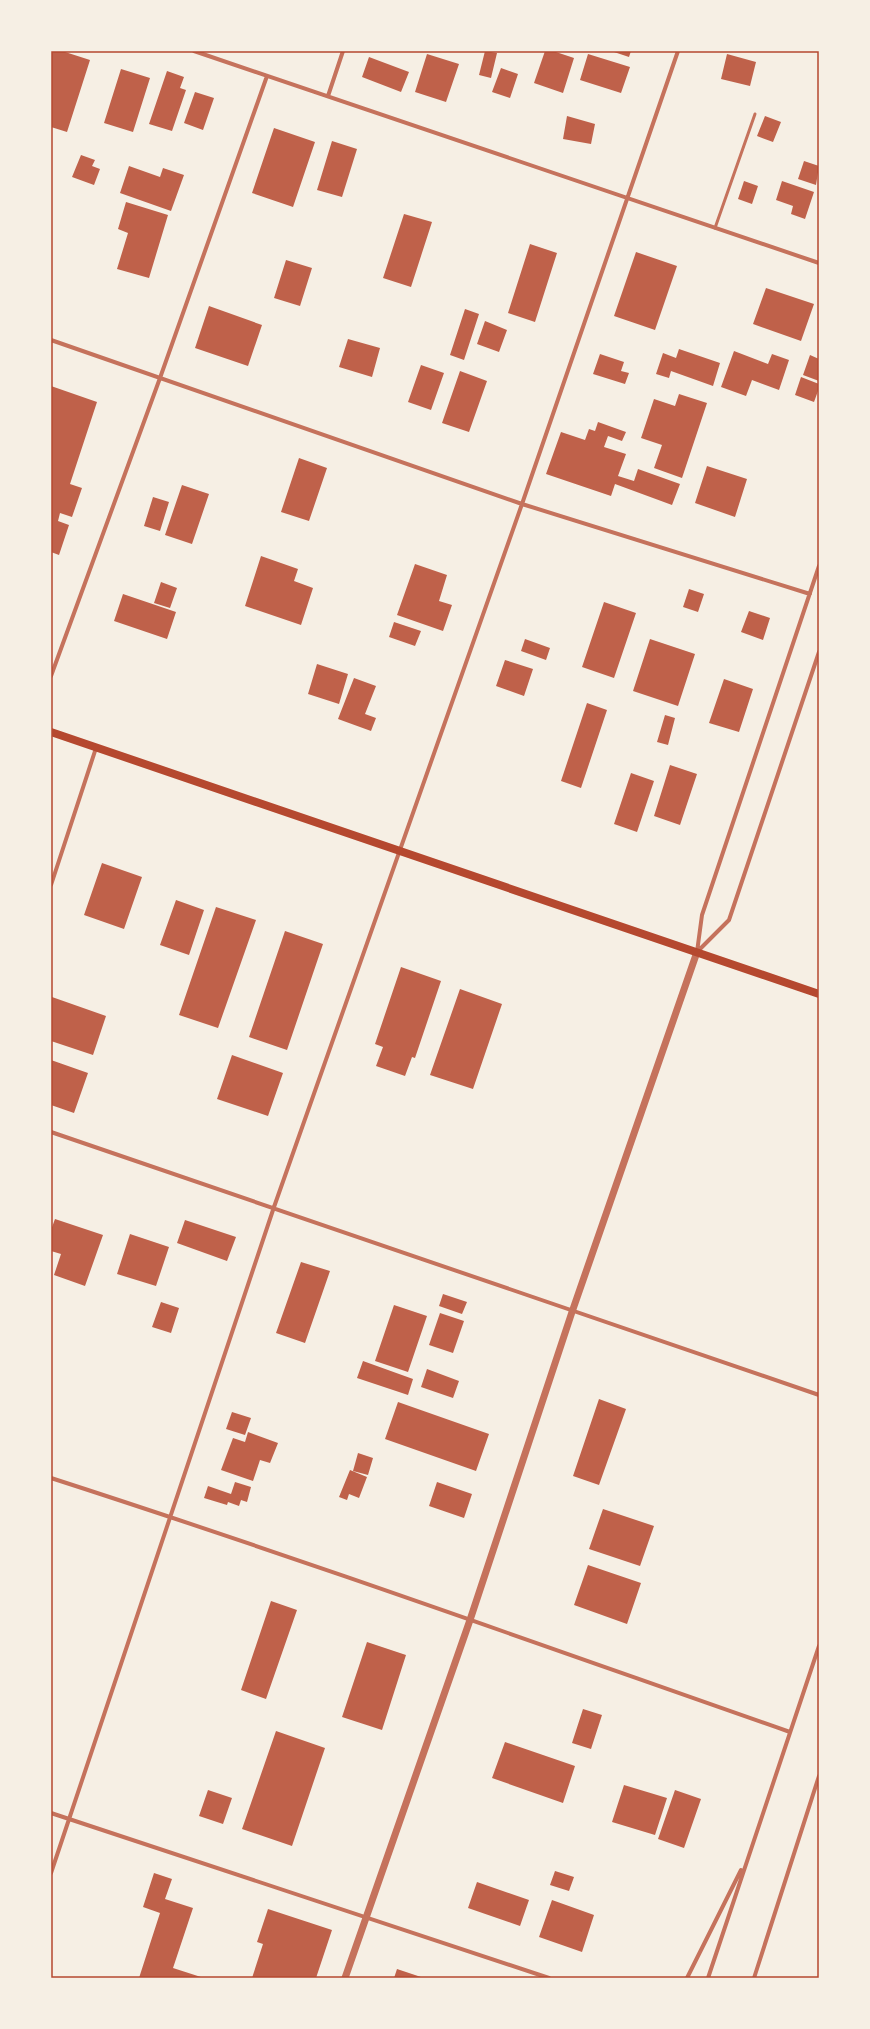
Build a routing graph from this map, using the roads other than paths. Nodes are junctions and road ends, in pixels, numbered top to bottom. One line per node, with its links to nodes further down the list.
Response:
1 (194, 51): 4 (street)
2 (343, 51): 5 (street)
3 (678, 51): 7 (street)
4 (267, 76): 5 (street); 11 (street)
5 (328, 96): 7 (street)
6 (756, 114): 8 (lane)
7 (628, 198): 8 (street); 12 (street)
8 (715, 228): 9 (street)
9 (819, 263)
10 (51, 340): 11 (street)
11 (160, 378): 12 (street); 16 (street)
12 (522, 504): 14 (street); 19 (street)
13 (819, 566): 14 (street)
14 (810, 594): 21 (street)
15 (819, 652): 21 (street)
16 (51, 676)
17 (51, 732): 18 (main road)
18 (96, 748): 19 (main road); 20 (street)
19 (399, 851): 21 (main road); 24 (street)
20 (51, 885)
21 (697, 952): 22 (main road); 25 (street)
22 (819, 994)
23 (51, 1132): 24 (street)
24 (274, 1207): 25 (street); 28 (street)
25 (572, 1312): 26 (street); 29 (street)
26 (819, 1395)
27 (51, 1478): 28 (street)
28 (170, 1516): 29 (street); 34 (street)
29 (470, 1620): 31 (street); 37 (street)
30 (819, 1646): 31 (street)
31 (790, 1732): 35 (street)
32 (819, 1776): 42 (street)
33 (51, 1813): 34 (street)
34 (70, 1819): 36 (street); 37 (street)
35 (748, 1857): 40 (street); 41 (street)
36 (51, 1873)
37 (366, 1918): 38 (street); 39 (street)
38 (345, 1978)
39 (549, 1978)
40 (687, 1978)
41 (708, 1978)
42 (754, 1978)

